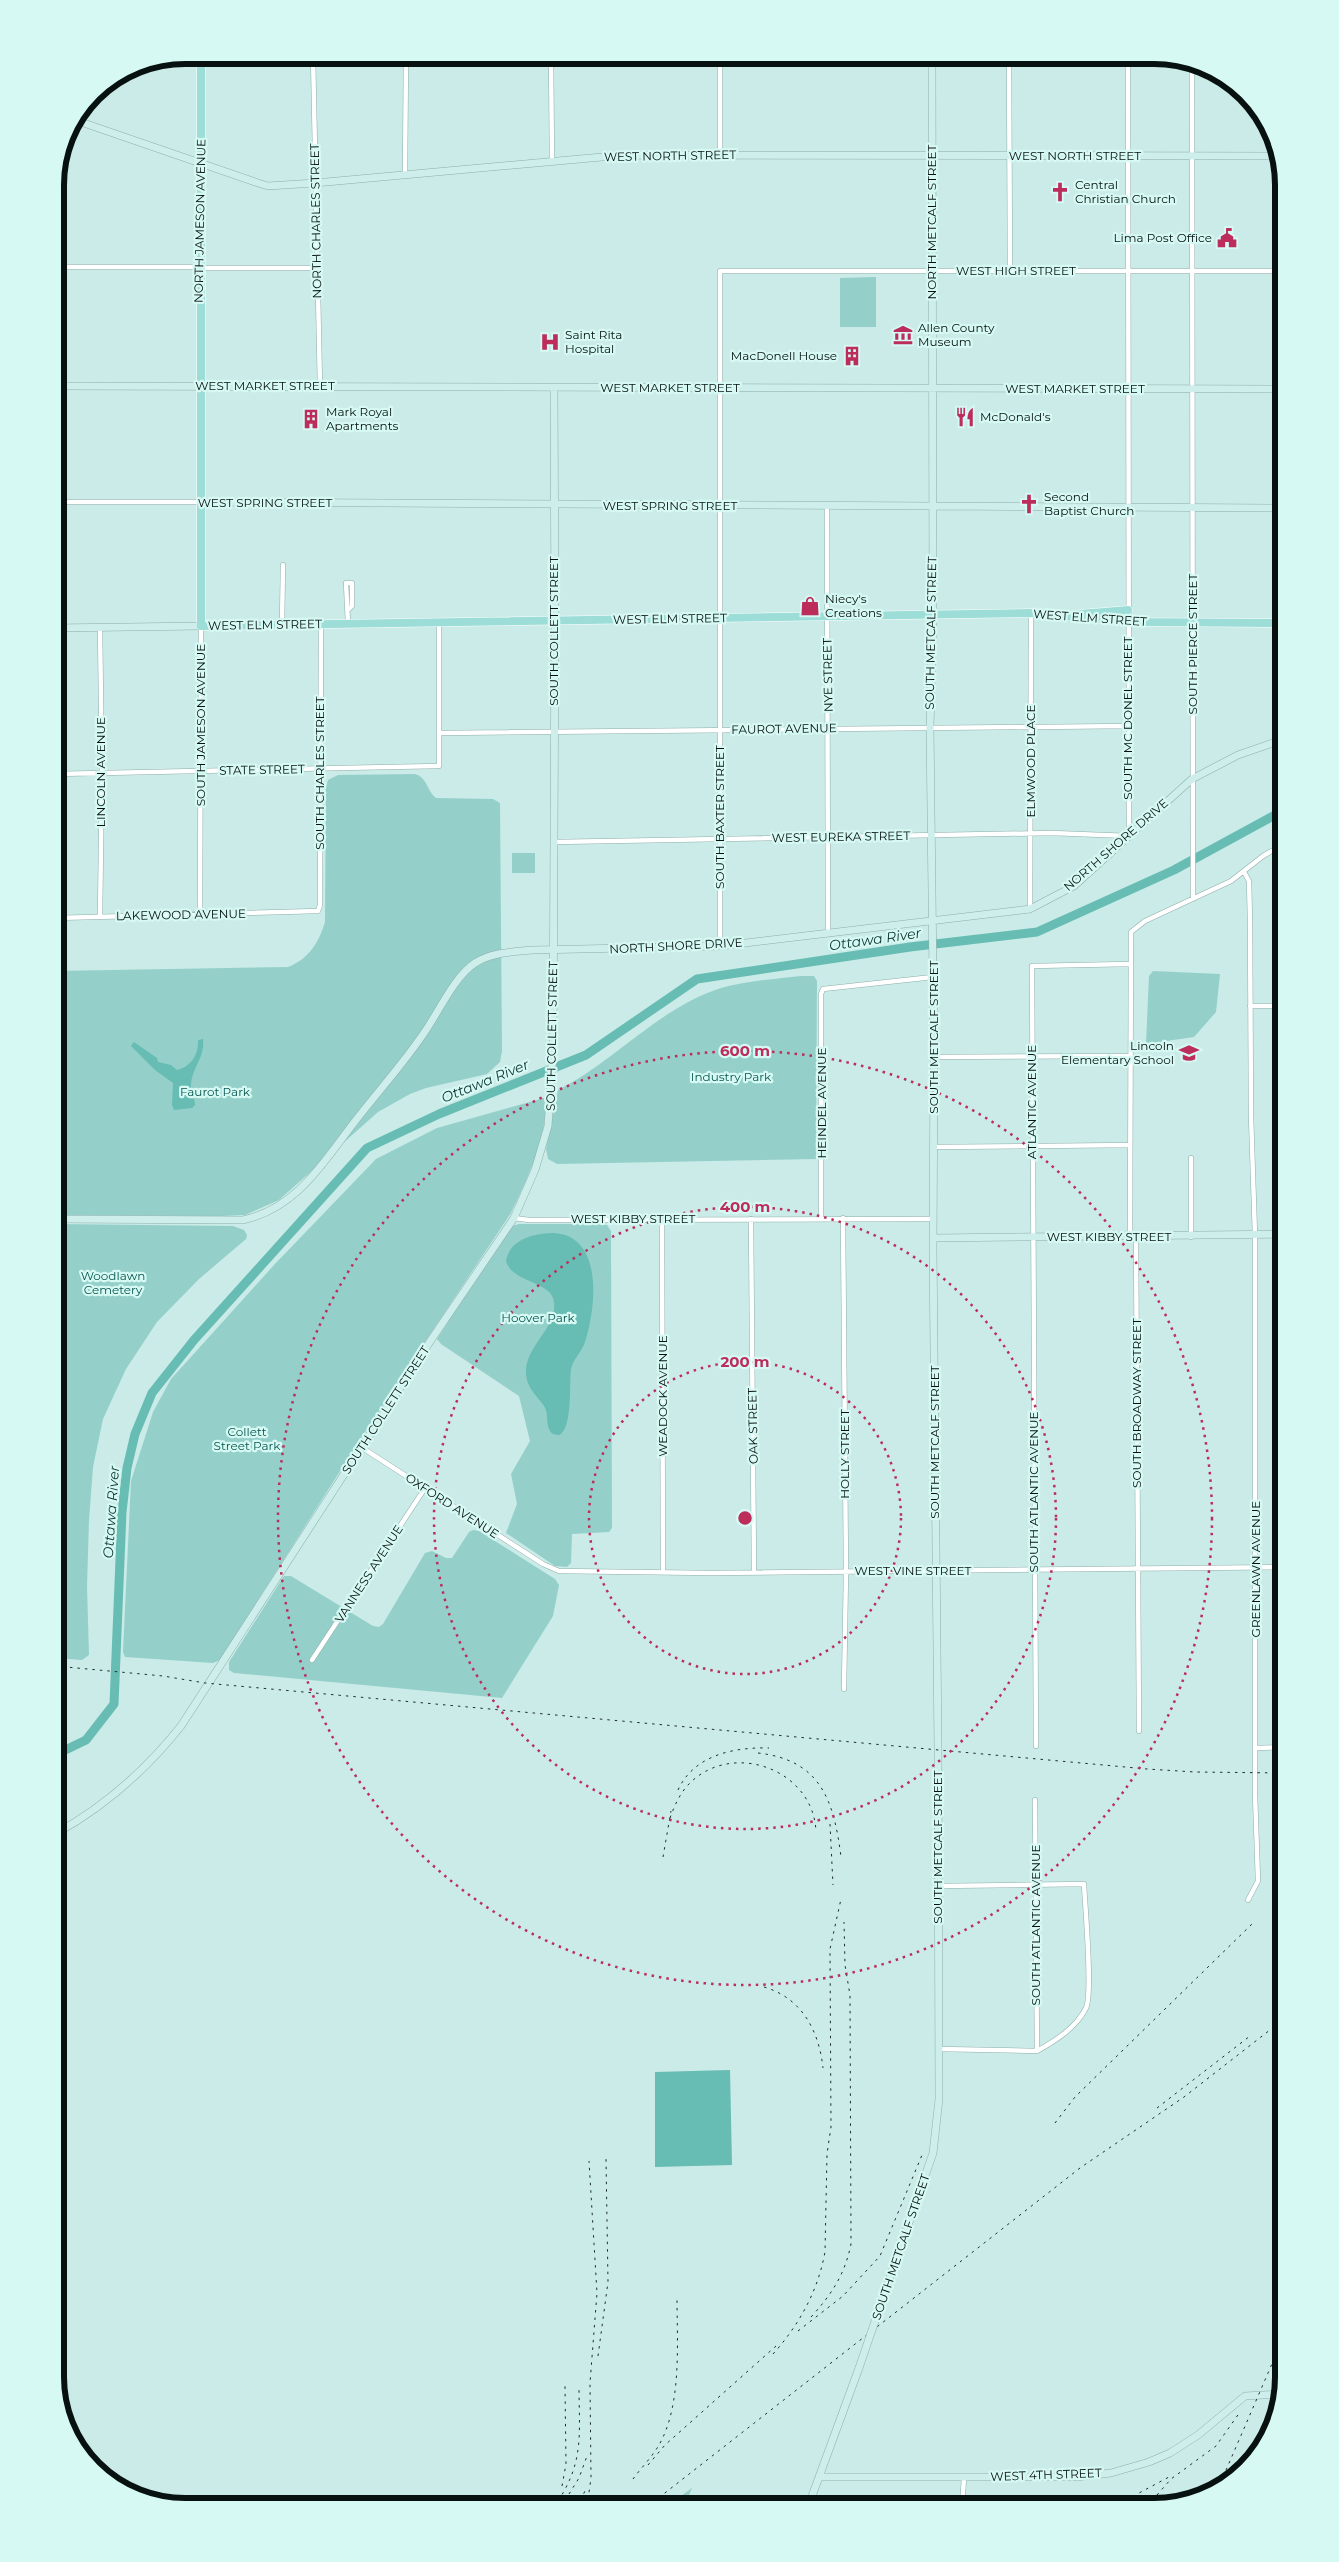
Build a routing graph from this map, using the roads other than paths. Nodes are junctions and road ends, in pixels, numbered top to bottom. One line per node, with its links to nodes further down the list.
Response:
1 (201, 64): 18 (main road, NORTH JAMESON AVENUE)
2 (313, 64): 20 (street, NORTH CHARLES STREET)
3 (406, 64): 19 (street)
4 (551, 64): 17 (street)
5 (720, 64): 11 (street)
6 (932, 64): 12 (street, NORTH METCALF STREET)
7 (1009, 64): 13 (street)
8 (1128, 64): 14 (street, SOUTH MC DONEL STREET)
9 (1192, 70): 15 (street, SOUTH PIERCE STREET)
10 (81, 122): 18 (street, WEST NORTH STREET)
11 (720, 155): 12 (street, WEST NORTH STREET); 17 (street, WEST NORTH STREET)
12 (932, 155): 13 (street, WEST NORTH STREET); 24 (street, NORTH METCALF STREET)
13 (1009, 156): 14 (street, WEST NORTH STREET); 25 (street)
14 (1129, 156): 15 (street, WEST NORTH STREET); 26 (street, SOUTH MC DONEL STREET)
15 (1192, 156): 16 (street, WEST NORTH STREET); 27 (street, SOUTH PIERCE STREET)
16 (1272, 156)
17 (552, 161): 19 (street, WEST NORTH STREET)
18 (201, 163): 20 (street, WEST NORTH STREET); 22 (main road, NORTH JAMESON AVENUE)
19 (405, 175): 20 (street, WEST NORTH STREET)
20 (316, 184): 23 (street, NORTH CHARLES STREET)
21 (64, 267): 22 (street)
22 (200, 267): 23 (street); 31 (main road, NORTH JAMESON AVENUE)
23 (317, 268): 32 (street, NORTH CHARLES STREET)
24 (931, 270): 25 (street, WEST HIGH STREET); 29 (street, WEST HIGH STREET); 35 (street, NORTH METCALF STREET)
25 (1010, 271): 26 (street, WEST HIGH STREET)
26 (1129, 271): 27 (street, WEST HIGH STREET); 36 (street, SOUTH MC DONEL STREET)
27 (1193, 271): 28 (street, WEST HIGH STREET); 37 (street, SOUTH PIERCE STREET)
28 (1275, 271)
29 (719, 273): 34 (street, SOUTH BAXTER STREET)
30 (64, 386): 31 (street, WEST MARKET STREET)
31 (199, 386): 32 (street, WEST MARKET STREET); 40 (main road, SOUTH JAMESON AVENUE)
32 (320, 387): 33 (street, WEST MARKET STREET)
33 (554, 388): 34 (street, WEST MARKET STREET); 41 (street, SOUTH COLLETT STREET)
34 (720, 388): 35 (street, WEST MARKET STREET); 42 (street, SOUTH BAXTER STREET)
35 (933, 389): 36 (street, WEST MARKET STREET); 44 (street, SOUTH METCALF STREET)
36 (1130, 389): 37 (street, WEST MARKET STREET); 46 (street, SOUTH MC DONEL STREET)
37 (1193, 389): 38 (street, WEST MARKET STREET); 45 (street, SOUTH PIERCE STREET)
38 (1275, 389)
39 (64, 502): 40 (street, WEST SPRING STREET)
40 (200, 502): 41 (street, WEST SPRING STREET); 64 (main road, SOUTH JAMESON AVENUE)
41 (554, 505): 42 (street, WEST SPRING STREET); 56 (street, SOUTH COLLETT STREET)
42 (719, 506): 43 (street, WEST SPRING STREET); 54 (street, SOUTH BAXTER STREET)
43 (827, 507): 44 (street, WEST SPRING STREET); 55 (street, NYE STREET)
44 (932, 507): 46 (street, WEST SPRING STREET); 52 (street, SOUTH METCALF STREET)
45 (1194, 507): 46 (street, WEST SPRING STREET); 47 (street, WEST SPRING STREET); 58 (street, SOUTH PIERCE STREET)
46 (1130, 508): 50 (street, SOUTH MC DONEL STREET)
47 (1275, 508)
48 (283, 565): 61 (street)
49 (349, 610): 49 (street); 59 (street)
50 (1128, 610): 53 (main road); 57 (street, SOUTH MC DONEL STREET)
51 (1031, 613): 52 (main road, WEST ELM STREET); 53 (main road, WEST ELM STREET); 68 (street, ELMWOOD PLACE)
52 (933, 616): 55 (main road, WEST ELM STREET); 69 (street, SOUTH METCALF STREET)
53 (1073, 616): 57 (main road, WEST ELM STREET)
54 (719, 618): 55 (main road, WEST ELM STREET); 56 (main road, WEST ELM STREET); 71 (street, SOUTH BAXTER STREET)
55 (827, 618): 70 (street, NYE STREET)
56 (555, 622): 63 (main road, WEST ELM STREET); 72 (street, SOUTH COLLETT STREET)
57 (1128, 622): 58 (main road, WEST ELM STREET); 67 (street, SOUTH MC DONEL STREET)
58 (1193, 622): 60 (main road, WEST ELM STREET); 79 (street, SOUTH PIERCE STREET)
59 (348, 623): 62 (main road, WEST ELM STREET); 63 (main road, WEST ELM STREET)
60 (1275, 623)
61 (282, 624): 62 (main road, WEST ELM STREET); 64 (main road, WEST ELM STREET)
62 (321, 624): 75 (street, SOUTH CHARLES STREET)
63 (439, 624): 73 (street)
64 (201, 626): 65 (street, WEST ELM STREET); 76 (street, SOUTH JAMESON AVENUE)
65 (100, 627): 66 (street, WEST ELM STREET); 78 (street, LINCOLN AVENUE)
66 (64, 628)
67 (1128, 726): 68 (street, FAUROT AVENUE); 82 (street, SOUTH MC DONEL STREET)
68 (1030, 727): 69 (street, FAUROT AVENUE); 80 (street, ELMWOOD PLACE)
69 (930, 728): 70 (street, FAUROT AVENUE); 81 (street, SOUTH METCALF STREET)
70 (828, 729): 71 (street, FAUROT AVENUE); 83 (street, NYE STREET)
71 (720, 730): 72 (street, FAUROT AVENUE); 84 (street, SOUTH BAXTER STREET)
72 (554, 732): 73 (street, FAUROT AVENUE); 85 (street, SOUTH COLLETT STREET)
73 (440, 733): 75 (street, STATE STREET)
74 (1275, 742): 79 (street, NORTH SHORE DRIVE)
75 (321, 770): 76 (street, STATE STREET); 90 (street, SOUTH CHARLES STREET)
76 (202, 771): 78 (street, STATE STREET); 91 (street, SOUTH JAMESON AVENUE)
77 (64, 774): 78 (street, STATE STREET)
78 (102, 774): 92 (street, LINCOLN AVENUE)
79 (1192, 779): 82 (street, NORTH SHORE DRIVE); 88 (street, SOUTH PIERCE STREET)
80 (1031, 834): 81 (street, WEST EUREKA STREET); 82 (street, WEST EUREKA STREET); 89 (street, ELMWOOD PLACE)
81 (932, 836): 83 (street, WEST EUREKA STREET); 94 (street, SOUTH METCALF STREET)
82 (1129, 836): 89 (street, NORTH SHORE DRIVE)
83 (827, 837): 84 (street, WEST EUREKA STREET); 95 (street, NYE STREET)
84 (721, 840): 85 (street, WEST EUREKA STREET); 96 (street, SOUTH BAXTER STREET)
85 (554, 842): 97 (street, SOUTH COLLETT STREET)
86 (1275, 849): 87 (street)
87 (1244, 872): 88 (street); 100 (street, GREENLAWN AVENUE)
88 (1193, 899): 98 (street)
89 (1030, 909): 94 (street, NORTH SHORE DRIVE)
90 (308, 913): 91 (street, LAKEWOOD AVENUE)
91 (200, 915): 92 (street, LAKEWOOD AVENUE)
92 (100, 917): 93 (street, LAKEWOOD AVENUE)
93 (64, 918)
94 (932, 920): 95 (street, NORTH SHORE DRIVE); 99 (street, SOUTH METCALF STREET)
95 (828, 934): 96 (street, NORTH SHORE DRIVE)
96 (720, 946): 97 (street, NORTH SHORE DRIVE)
97 (553, 951): 109 (street, SOUTH COLLETT STREET); 112 (street, NORTH SHORE DRIVE)
98 (1129, 964): 102 (street); 104 (street, ATLANTIC AVENUE)
99 (933, 977): 103 (street, SOUTH METCALF STREET); 110 (street, HEINDEL AVENUE)
100 (1250, 1006): 101 (street); 117 (street, GREENLAWN AVENUE)
101 (1275, 1006)
102 (1129, 1056): 104 (street); 105 (street)
103 (934, 1057): 104 (street); 107 (street, SOUTH METCALF STREET)
104 (1032, 1057): 106 (street, ATLANTIC AVENUE)
105 (1130, 1145): 106 (street); 119 (street)
106 (1032, 1146): 107 (street); 118 (street, ATLANTIC AVENUE)
107 (934, 1147): 114 (street, SOUTH METCALF STREET)
108 (1191, 1158): 120 (street)
109 (514, 1218): 115 (street, WEST KIBBY STREET); 122 (street, SOUTH COLLETT STREET)
110 (821, 1218): 111 (street, WEST KIBBY STREET); 113 (street, WEST KIBBY STREET)
111 (843, 1218): 114 (street, WEST KIBBY STREET); 132 (street, HOLLY STREET)
112 (64, 1219)
113 (751, 1219): 115 (street, WEST KIBBY STREET); 131 (street, OAK STREET)
114 (933, 1219): 121 (street, SOUTH METCALF STREET)
115 (662, 1220): 130 (street, WEADOCK AVENUE)
116 (1275, 1234): 117 (street, WEST KIBBY STREET)
117 (1255, 1235): 120 (street, WEST KIBBY STREET); 126 (street, GREENLAWN AVENUE)
118 (1033, 1237): 119 (street, WEST KIBBY STREET); 121 (street, WEST KIBBY STREET); 128 (street, SOUTH ATLANTIC AVENUE)
119 (1133, 1237): 120 (street, WEST KIBBY STREET); 127 (street, SOUTH BROADWAY STREET)
120 (1191, 1237)
121 (933, 1238): 129 (street, SOUTH METCALF STREET)
122 (361, 1447): 123 (street, OXFORD AVENUE); 140 (street, SOUTH COLLETT STREET)
123 (425, 1488): 124 (street, OXFORD AVENUE); 133 (street, VANNESS AVENUE)
124 (543, 1564): 130 (street, WEST VINE STREET)
125 (1275, 1567): 126 (street, WEST VINE STREET)
126 (1257, 1568): 127 (street, WEST VINE STREET); 138 (street, GREENLAWN AVENUE)
127 (1137, 1569): 128 (street, WEST VINE STREET); 135 (street, SOUTH BROADWAY STREET)
128 (1034, 1570): 129 (street, WEST VINE STREET); 136 (street, SOUTH ATLANTIC AVENUE)
129 (936, 1571): 132 (street, WEST VINE STREET); 142 (street, SOUTH METCALF STREET)
130 (663, 1572): 131 (street, WEST VINE STREET)
131 (754, 1572): 132 (street, WEST VINE STREET)
132 (846, 1572): 134 (street, HOLLY STREET)
133 (312, 1660)
134 (844, 1689)
135 (1139, 1731)
136 (1036, 1746)
137 (1275, 1747): 138 (street)
138 (1256, 1748): 143 (street, GREENLAWN AVENUE)
139 (1035, 1800): 141 (street, SOUTH ATLANTIC AVENUE)
140 (64, 1829)
141 (1036, 1885): 142 (street); 145 (street, SOUTH ATLANTIC AVENUE); 145 (street)
142 (938, 1886): 144 (street, SOUTH METCALF STREET)
143 (1248, 1900)
144 (939, 2049): 145 (street); 147 (street, SOUTH METCALF STREET, bridge)
145 (1037, 2051)
146 (1274, 2394): 148 (street, WEST 4TH STREET)
147 (820, 2477): 148 (street, WEST 4TH STREET); 149 (street, SOUTH METCALF STREET)
148 (964, 2478): 150 (street)
149 (812, 2498)
150 (963, 2498)

